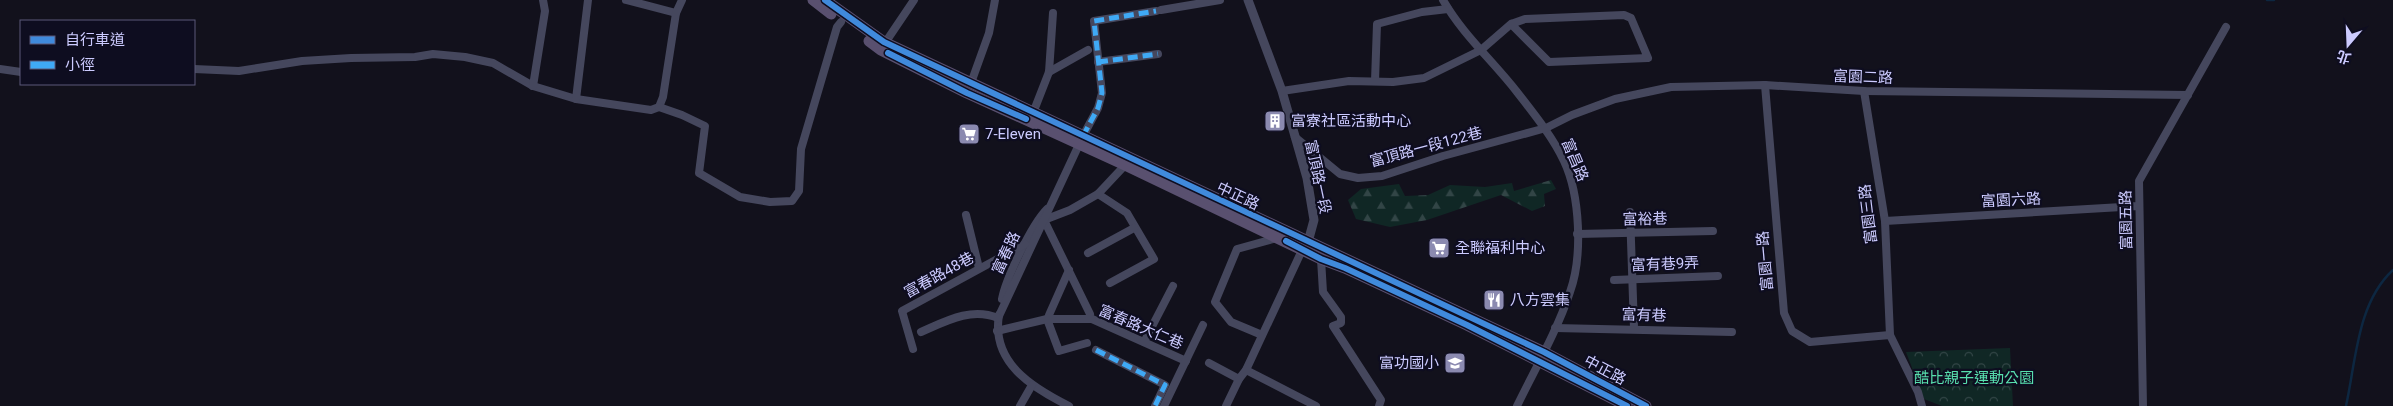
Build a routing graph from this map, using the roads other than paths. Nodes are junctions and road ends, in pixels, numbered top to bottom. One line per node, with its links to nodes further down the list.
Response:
1 (543, 0): 29 (street)
2 (588, 0): 34 (street)
3 (626, 0): 13 (street)
4 (682, 0): 13 (street)
5 (813, 0): 15 (main road, 中正路)
6 (825, 0): 18 (main road, 中正路)
7 (914, 0): 18 (street)
8 (995, 0): 28 (street)
9 (1220, 0): 22 (street, 富春路)
10 (1248, 0): 31 (street, 富頂路一段)
11 (1443, 0): 12 (street, 富昌路)
12 (1448, 9): 20 (street, 富昌路); 27 (street)
13 (676, 13): 35 (street)
14 (1053, 13): 26 (street)
15 (842, 22): 18 (main road, 中正路); 35 (street)
16 (1511, 24): 16 (street); 20 (street)
17 (2226, 27): 33 (street, 富園五路)
18 (883, 46): 28 (main road, 中正路); 39 (main road, 中正路)
19 (1088, 50): 26 (street)
20 (1481, 50): 27 (street); 37 (street, 富昌路)
21 (1158, 54): 22 (street)
22 (1098, 62): 39 (street, 富春路)
23 (0, 69): 25 (street)
24 (195, 69): 29 (street)
25 (20, 72)
26 (1049, 72): 36 (street)
27 (1375, 81): 31 (street)
28 (971, 83): 36 (main road, 中正路)
29 (533, 86): 34 (street)
30 (1765, 86): 32 (street, 富園二路); 37 (street, 富園二路); 73 (street, 富園一路)
31 (1282, 91): 38 (street, 富頂路一段)
32 (1864, 91): 33 (street, 富園二路); 47 (street, 富園三路)
33 (2188, 95): 43 (street, 富園五路)
34 (576, 99): 35 (street)
35 (659, 107)
36 (1033, 113): 39 (main road, 中正路)
37 (1546, 128): 38 (street, 富頂路一段122巷); 51 (street, 富昌路)
38 (1295, 137): 54 (street, 富頂路一段)
39 (1081, 140): 40 (main road, 中正路); 42 (street, 富春路)
40 (1128, 162): 41 (street); 52 (main road, 中正路); 54 (main road, 中正路)
41 (1098, 194): 46 (street); 48 (street)
42 (1051, 205): 46 (street, 富春路); 53 (street, 富春路)
43 (2139, 206): 47 (street, 富園六路); 97 (street, 富園五路)
44 (1630, 212): 50 (street)
45 (966, 215): 57 (street)
46 (1044, 220): 58 (street); 66 (street, 富春路)
47 (1885, 221): 73 (street, 富園三路)
48 (1134, 228): 55 (street); 62 (street)
49 (1714, 231): 50 (street, 富裕巷)
50 (1631, 233): 51 (street, 富裕巷); 60 (street)
51 (1577, 234): 68 (street, 富昌路)
52 (1279, 238): 54 (main road, 中正路); 74 (street)
53 (1025, 244): 57 (street, 富春路48巷); 66 (street, 富春路)
54 (1305, 245): 56 (main road, 中正路); 74 (street, 富頂路一段); 79 (main road, 中正路)
55 (1088, 253)
56 (1321, 260): 79 (main road, 中正路); 92 (street)
57 (979, 268): 77 (street, 富春路48巷)
58 (1069, 270): 64 (street); 65 (street)
59 (1718, 276): 60 (street, 富有巷9弄)
60 (1632, 279): 61 (street, 富有巷9弄); 69 (street)
61 (1614, 280)
62 (1110, 283)
63 (1173, 286): 75 (street)
64 (1090, 314)
65 (1048, 317): 70 (street, 富春路大仁巷); 75 (street, 富春路大仁巷); 76 (street)
66 (998, 318): 70 (street, 富春路); 71 (street)
67 (1203, 325): 80 (street)
68 (1555, 328): 69 (street, 富有巷); 79 (street, 富昌路)
69 (1634, 328): 72 (street, 富有巷)
70 (997, 331): 84 (street, 富春路)
71 (921, 332)
72 (1732, 332)
73 (1890, 334): 96 (street)
74 (1262, 335): 82 (street, 富頂路一段)
75 (1144, 342): 80 (street, 富春路大仁巷)
76 (1087, 343)
77 (913, 350)
78 (1096, 350): 88 (street)
79 (1542, 356): 93 (street, 富昌路); 94 (main road, 中正路); 95 (main road, 中正路)
80 (1186, 361): 89 (street)
81 (1209, 363): 83 (street)
82 (1246, 370): 83 (street, 富頂路一段); 85 (street)
83 (1239, 379): 90 (street, 富頂路一段)
84 (1032, 385): 86 (street); 87 (street, 富春路)
85 (1314, 405): 91 (street)
86 (1020, 406)
87 (1069, 406)
88 (1155, 406)
89 (1164, 406)
90 (1226, 406)
91 (1302, 406)
92 (1379, 406)
93 (1517, 406)
94 (1627, 406)
95 (1646, 406)
96 (1922, 406)
97 (2143, 406)

